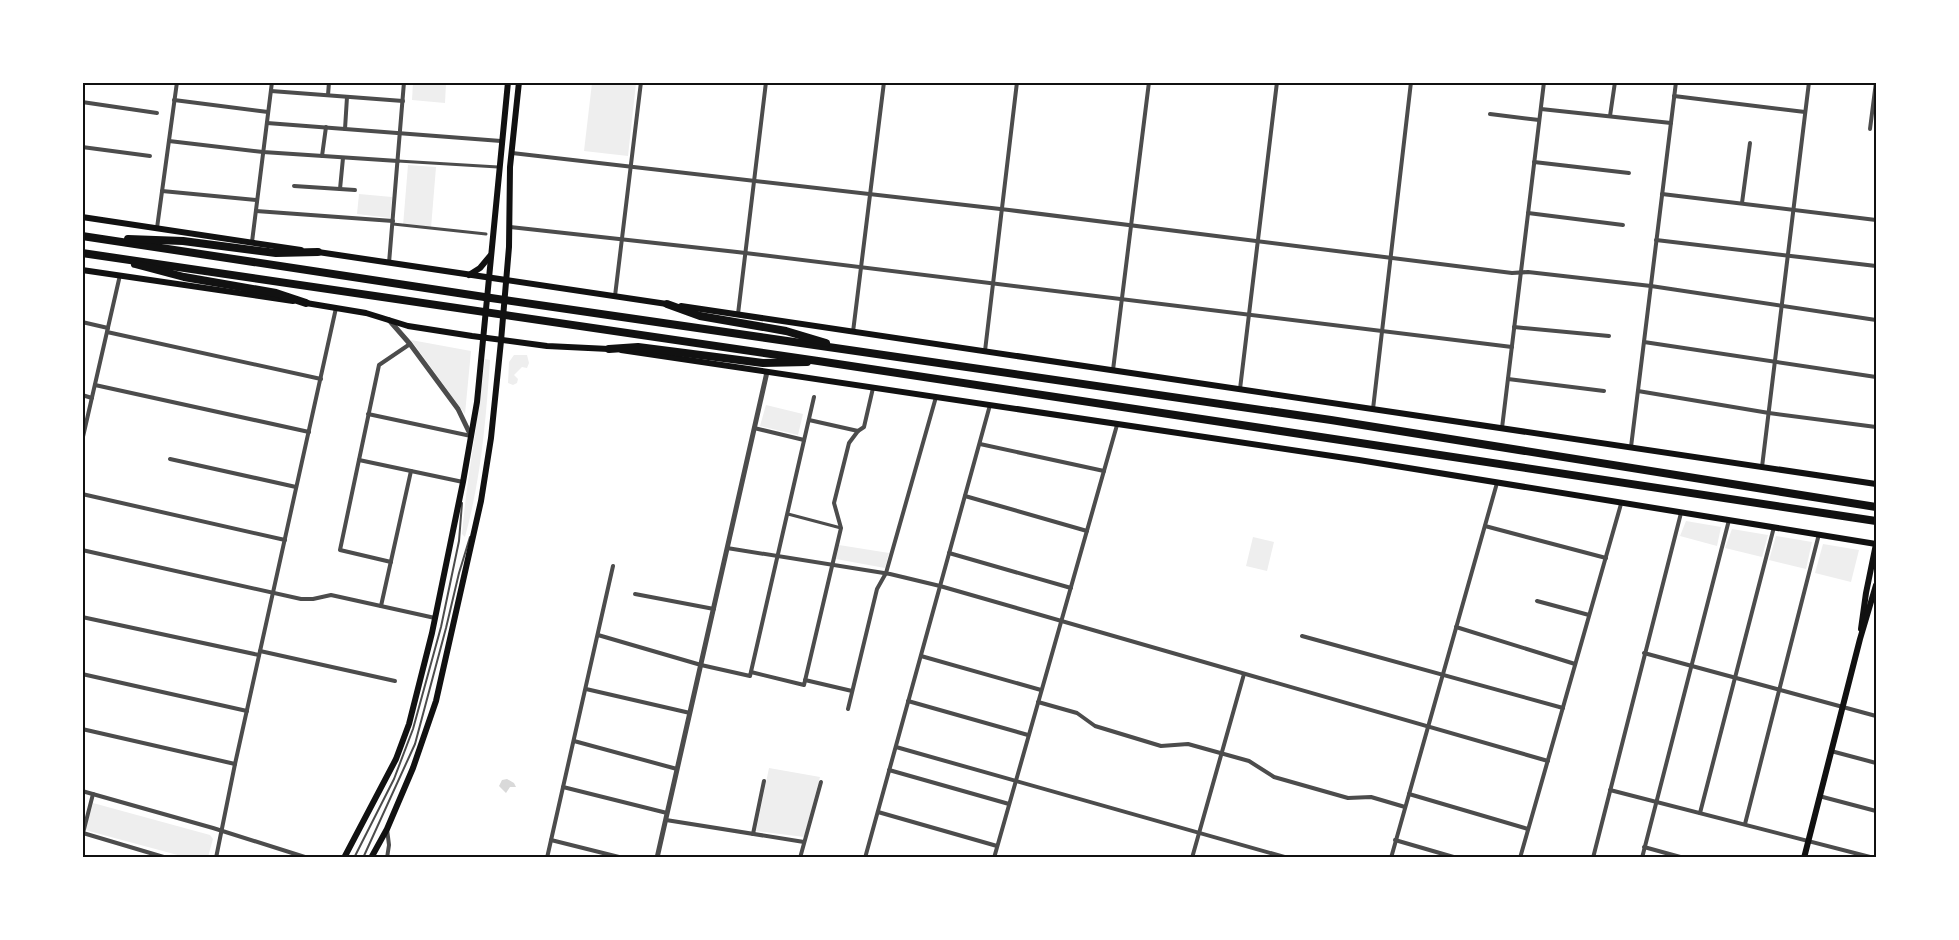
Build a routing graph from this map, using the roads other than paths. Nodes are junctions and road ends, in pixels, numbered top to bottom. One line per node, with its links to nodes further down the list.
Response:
1 (177, 82): 23 (street)
2 (272, 82): 19 (street)
3 (329, 82): 20 (street)
4 (404, 82): 24 (street)
5 (508, 82): 40 (main road)
6 (519, 82): 44 (main road)
7 (641, 82): 50 (street)
8 (766, 82): 53 (street)
9 (884, 82): 58 (street)
10 (1017, 82): 63 (street)
11 (1149, 82): 69 (street)
12 (1277, 82): 78 (street)
13 (1411, 82): 86 (street)
14 (1544, 82): 26 (street)
15 (1615, 82): 31 (street)
16 (1676, 82): 21 (street)
17 (1809, 82): 28 (street)
18 (1876, 82): 37 (street)
19 (271, 91): 20 (street); 27 (street)
20 (328, 95): 22 (street)
21 (1674, 96): 28 (street); 34 (street)
22 (347, 97): 24 (street); 36 (street)
23 (174, 100): 27 (street); 39 (street)
24 (403, 101): 38 (street)
25 (82, 102): 29 (street)
26 (1541, 109): 31 (street); 32 (street)
27 (268, 112): 33 (street)
28 (1805, 112): 62 (street)
29 (157, 113)
30 (1490, 114): 32 (street)
31 (1610, 116): 34 (street)
32 (1539, 120): 49 (street)
33 (267, 123): 35 (street); 43 (street)
34 (1671, 123): 59 (street)
35 (326, 127): 36 (street); 46 (street)
36 (345, 129): 38 (street)
37 (1870, 129)
38 (400, 133): 40 (street); 48 (street)
39 (169, 141): 43 (street); 57 (street)
40 (501, 141): 51 (main road)
41 (1750, 143): 61 (street)
42 (82, 147): 45 (street)
43 (263, 152): 46 (street); 60 (street)
44 (512, 153): 50 (street); 71 (main road)
45 (150, 156)
46 (322, 156): 47 (street)
47 (343, 158): 48 (street); 55 (street)
48 (398, 161): 51 (street); 68 (street)
49 (1534, 162): 52 (street); 65 (street)
50 (631, 166): 53 (street); 75 (street)
51 (498, 167): 83 (main road)
52 (1629, 173)
53 (754, 181): 58 (street); 82 (street)
54 (294, 186): 55 (street)
55 (340, 189): 56 (street)
56 (356, 190)
57 (162, 191): 60 (street); 72 (street)
58 (870, 194): 63 (street); 89 (street)
59 (1662, 194): 61 (street); 77 (street)
60 (257, 200): 64 (street)
61 (1742, 203): 62 (street)
62 (1793, 209): 67 (street); 84 (street)
63 (1002, 210): 69 (street); 96 (street)
64 (256, 211): 68 (street); 79 (street)
65 (1528, 213): 70 (street); 91 (street)
66 (82, 217): 72 (main road)
67 (1876, 220)
68 (393, 223): 73 (street); 87 (street)
69 (1131, 225): 78 (street); 99 (street)
70 (1623, 225)
71 (510, 226): 75 (street); 95 (main road)
72 (157, 228): 79 (main road)
73 (486, 234)
74 (82, 236): 76 (highway)
75 (622, 239): 82 (street); 98 (street)
76 (108, 240): 80 (highway); 120 (highway)
77 (1656, 240): 84 (street); 97 (street)
78 (1258, 241): 86 (street); 105 (street)
79 (252, 243): 80 (main road)
80 (318, 252): 87 (main road)
81 (82, 253): 85 (highway)
82 (745, 253): 89 (street); 104 (street)
83 (491, 255): 93 (main road); 94 (main road)
84 (1788, 255): 88 (street); 102 (street)
85 (105, 256): 100 (highway); 122 (highway)
86 (1391, 257): 91 (street); 111 (street)
87 (389, 263): 93 (main road)
88 (1876, 266)
89 (861, 267): 96 (street); 112 (street)
90 (82, 270): 92 (main road)
91 (1521, 273): 97 (street); 109 (street)
92 (120, 275): 100 (main road); 110 (street)
93 (469, 275): 94 (main road)
94 (489, 278): 95 (main road); 114 (main road)
95 (506, 281): 98 (main road); 115 (main road)
96 (994, 284): 99 (street); 121 (street)
97 (1651, 286): 102 (street); 116 (street)
98 (615, 297): 101 (main road)
99 (1122, 299): 105 (street); 124 (street)
100 (306, 303): 103 (main road)
101 (667, 304): 104 (main road); 120 (highway)
102 (1782, 305): 106 (street); 123 (street)
103 (336, 308): 107 (main road); 127 (street)
104 (737, 315): 112 (main road)
105 (1249, 315): 111 (street); 131 (street)
106 (1876, 320)
107 (389, 321): 114 (main road); 117 (street)
108 (82, 322): 110 (street)
109 (1514, 327): 113 (street); 118 (street)
110 (107, 330): 127 (street); 129 (street)
111 (1382, 331): 118 (street); 139 (street)
112 (853, 332): 121 (main road)
113 (1609, 336)
114 (484, 338): 115 (main road); 149 (main road)
115 (501, 340): 119 (main road); 165 (main road)
116 (1644, 342): 123 (street); 133 (street)
117 (410, 344): 141 (street); 149 (street)
118 (1512, 347): 128 (street)
119 (609, 348): 122 (highway); 125 (main road)
120 (842, 349): 167 (highway)
121 (985, 352): 124 (main road)
122 (818, 361): 171 (highway)
123 (1775, 363): 126 (street); 140 (street)
124 (1113, 370): 131 (main road)
125 (767, 372): 130 (main road); 144 (street)
126 (1876, 377)
127 (321, 379): 148 (street)
128 (1508, 379): 132 (street); 145 (street)
129 (95, 385): 137 (street); 148 (street)
130 (873, 388): 136 (main road); 147 (street)
131 (1240, 389): 139 (main road)
132 (1604, 391)
133 (1638, 391): 140 (street); 153 (street)
134 (82, 395): 137 (street)
135 (814, 397): 142 (street)
136 (936, 397): 138 (main road); 187 (street)
137 (92, 398): 151 (street)
138 (990, 405): 143 (main road); 152 (street)
139 (1372, 410): 145 (main road)
140 (1769, 413): 146 (street); 156 (street)
141 (368, 414): 149 (street); 155 (street)
142 (809, 420): 147 (street); 150 (street)
143 (1118, 424): 158 (street); 160 (main road)
144 (754, 428): 150 (street); 179 (street)
145 (1502, 428): 153 (main road)
146 (1876, 428)
147 (858, 431): 174 (street)
148 (309, 432): 162 (street)
149 (472, 436): 159 (main road)
150 (804, 440): 169 (street)
151 (82, 441)
152 (980, 444): 158 (street); 164 (street)
153 (1631, 447): 156 (main road)
154 (171, 459): 162 (street)
155 (359, 460): 157 (street); 184 (street)
156 (1762, 467): 161 (main road)
157 (411, 471): 159 (street); 184 (street)
158 (1104, 471): 175 (street)
159 (463, 482): 198 (main road); 276 (lane)
160 (1497, 483): 166 (main road); 172 (street)
161 (1876, 484)
162 (296, 487): 177 (street)
163 (82, 494): 177 (street)
164 (965, 496): 175 (street); 181 (street)
165 (481, 501): 259 (main road); 277 (lane)
166 (1621, 504): 168 (main road); 183 (street)
167 (1876, 507)
168 (1681, 513): 170 (main road); 205 (street)
169 (788, 514): 174 (street); 182 (street)
170 (1729, 520): 173 (main road); 209 (street)
171 (1875, 521)
172 (1485, 526): 183 (street); 200 (street)
173 (1774, 527): 176 (main road); 214 (street)
174 (841, 528): 185 (street)
175 (1087, 531): 190 (street)
176 (1820, 534): 178 (main road); 220 (street)
177 (285, 540): 191 (street)
178 (1876, 544): 203 (main road)
179 (727, 548): 182 (street); 195 (street)
180 (82, 550): 191 (street)
181 (949, 553): 189 (street); 190 (street)
182 (778, 556): 185 (street); 211 (street)
183 (1606, 558): 196 (street)
184 (391, 561): 194 (street)
185 (831, 563): 187 (street); 216 (street)
186 (613, 566): 201 (street)
187 (886, 573): 189 (street); 219 (street)
188 (1876, 585): 203 (main road)
189 (940, 586): 199 (street); 206 (street)
190 (1071, 588): 199 (street)
191 (273, 593): 194 (street); 204 (street)
192 (635, 594): 195 (street)
193 (1537, 601): 196 (street)
194 (381, 606): 198 (street)
195 (714, 609): 207 (street)
196 (1589, 615): 208 (street)
197 (82, 618): 204 (street)
198 (435, 618): 275 (main road)
199 (1061, 621): 212 (street); 218 (street)
200 (1456, 627): 208 (street); 213 (street)
201 (598, 635): 207 (street); 217 (street)
202 (1302, 636): 213 (street)
203 (1860, 639): 223 (main road)
204 (260, 653): 215 (street); 226 (street)
205 (1644, 653): 209 (street); 245 (street)
206 (921, 656): 218 (street); 221 (street)
207 (701, 664): 211 (street); 227 (street)
208 (1575, 664): 224 (street)
209 (1691, 666): 214 (street); 250 (street)
210 (82, 674): 226 (street)
211 (751, 674): 216 (street)
212 (1244, 674): 229 (street); 235 (street)
213 (1443, 674): 224 (street); 229 (street)
214 (1734, 679): 220 (street); 256 (street)
215 (395, 681)
216 (804, 682): 219 (street)
217 (585, 689): 227 (street); 232 (street)
218 (1041, 690): 222 (street)
219 (852, 691): 225 (street)
220 (1779, 691): 223 (street); 258 (street)
221 (908, 701): 231 (street); 233 (street)
222 (1038, 702): 231 (street); 235 (street)
223 (1842, 707): 228 (street); 234 (main road)
224 (1563, 708): 236 (street)
225 (848, 709)
226 (247, 711): 238 (street)
227 (690, 713): 239 (street)
228 (1876, 716)
229 (1428, 726): 236 (street); 247 (street)
230 (82, 729): 238 (street)
231 (1028, 735): 241 (street)
232 (574, 741): 239 (street); 244 (street)
233 (896, 747): 240 (street); 241 (street)
234 (1831, 751): 237 (street); 249 (main road)
235 (1222, 753): 252 (street); 263 (street)
236 (1548, 761): 260 (street)
237 (1876, 763)
238 (235, 764): 261 (street)
239 (677, 769): 255 (street)
240 (889, 770): 251 (street); 254 (street)
241 (1015, 780): 251 (street); 263 (street)
242 (764, 781): 264 (street)
243 (821, 782): 268 (street)
244 (563, 787): 255 (street); 265 (street)
245 (1610, 790): 250 (street); 291 (street)
246 (82, 791): 248 (street)
247 (1409, 794): 252 (street); 260 (street)
248 (93, 795): 261 (street); 262 (street)
249 (1819, 796): 253 (street); 267 (main road)
250 (1656, 801): 256 (street); 270 (street)
251 (1009, 804): 269 (street)
252 (1405, 807): 266 (street)
253 (1876, 811)
254 (878, 812): 269 (street); 271 (street)
255 (667, 813): 257 (street)
256 (1700, 813): 258 (street)
257 (666, 820): 264 (street); 282 (street)
258 (1745, 824): 267 (street)
259 (387, 829): 278 (main road); 279 (street)
260 (1528, 829): 290 (street)
261 (221, 832): 273 (street); 274 (street)
262 (83, 833): 272 (street)
263 (1199, 833): 286 (street); 287 (street)
264 (753, 834): 268 (street)
265 (551, 840): 280 (street); 281 (street)
266 (1395, 840): 288 (street); 289 (street)
267 (1808, 840): 294 (main road); 295 (street)
268 (804, 843): 283 (street)
269 (997, 846): 285 (street)
270 (1644, 847): 292 (street); 293 (street)
271 (865, 857): 284 (street)
272 (167, 858)
273 (216, 858)
274 (308, 858)
275 (344, 858)
276 (354, 858)
277 (363, 858)
278 (371, 858)
279 (387, 858)
280 (547, 858)
281 (624, 858)
282 (657, 858)
283 (800, 858)
284 (871, 858)
285 (993, 858)
286 (1192, 858)
287 (1288, 858)
288 (1390, 858)
289 (1457, 858)
290 (1520, 858)
291 (1593, 858)
292 (1642, 858)
293 (1684, 858)
294 (1804, 858)
295 (1874, 858)

